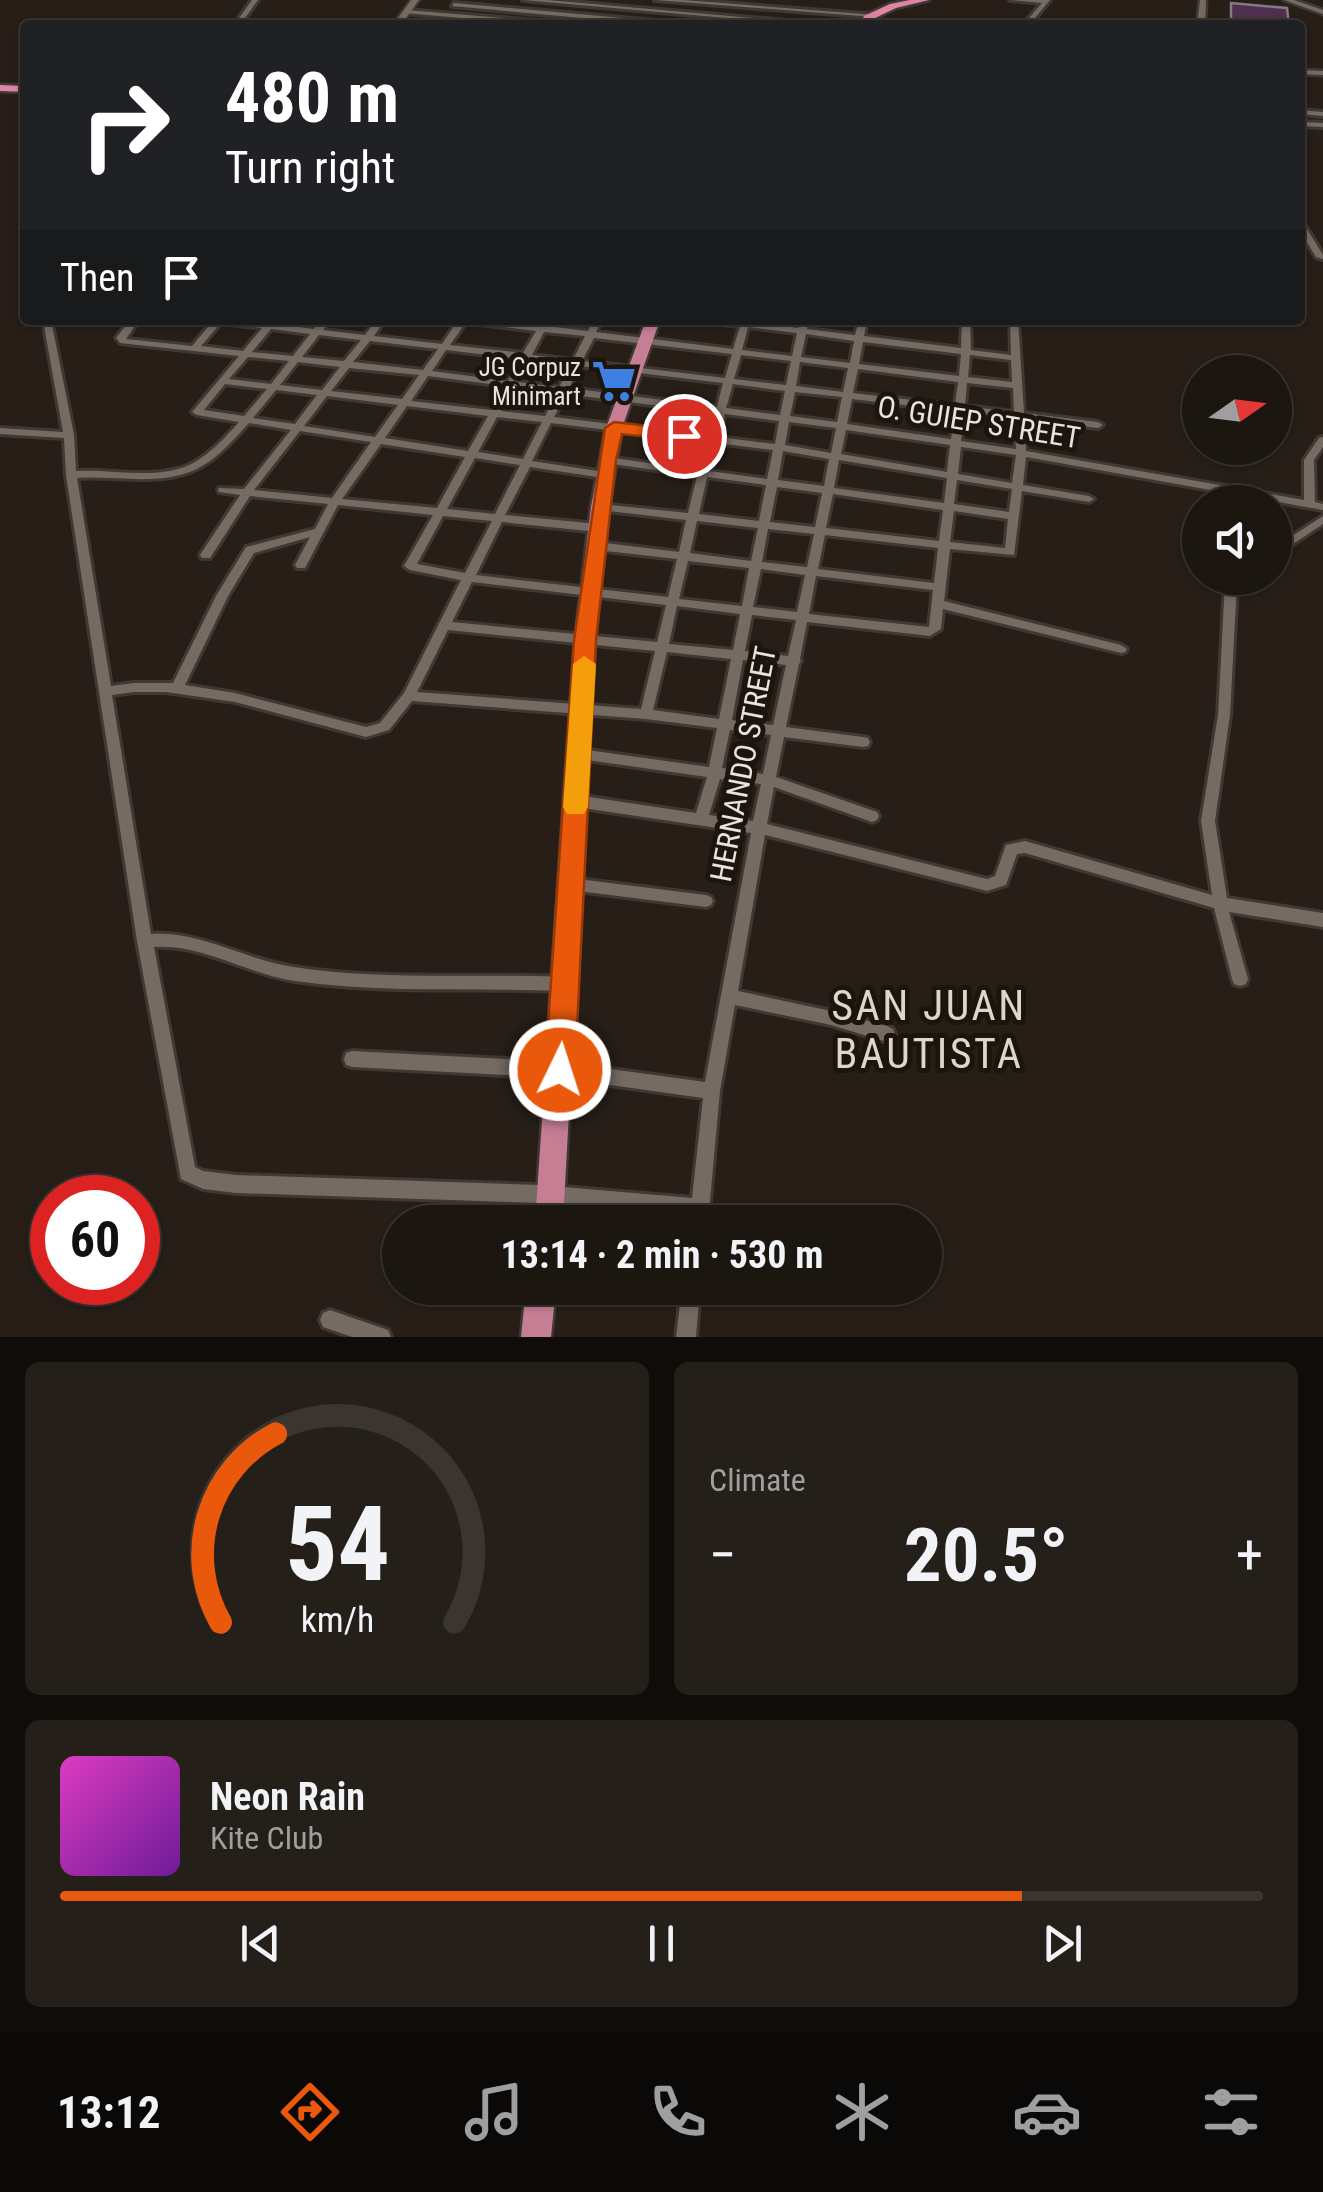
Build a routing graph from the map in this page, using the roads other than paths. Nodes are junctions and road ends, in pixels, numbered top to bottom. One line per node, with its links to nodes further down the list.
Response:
1 (415, 0): 23 (main road)
2 (494, 0): 18 (street)
3 (528, 0): 11 (street); 20 (street)
4 (636, 0): 19 (street)
5 (658, 0): 14 (street)
6 (826, 0): 21 (street)
7 (864, 0): 29 (street)
8 (924, 0): 29 (highway)
9 (1014, 0): 12 (street)
10 (1290, 0): 22 (street)
11 (558, 1): 15 (street); 24 (street)
12 (1046, 1)
13 (457, 2): 18 (street); 26 (street)
14 (696, 2): 16 (street); 25 (street)
15 (597, 3): 19 (street); 27 (street)
16 (742, 3): 17 (street)
17 (788, 4): 21 (street)
18 (487, 7): 20 (street); 28 (street)
19 (630, 8): 25 (street); 37 (street)
20 (520, 10): 24 (street); 33 (street)
21 (824, 10): 29 (street); 40 (street)
22 (1323, 10)
23 (406, 12): 26 (street); 30 (main road)
24 (548, 13): 27 (street); 34 (street)
25 (689, 14): 38 (street); 39 (street)
26 (443, 16): 28 (street); 31 (street)
27 (586, 16): 35 (street); 36 (street)
28 (476, 18): 32 (street)
29 (867, 18)
30 (401, 20)
31 (438, 20)
32 (489, 20)
33 (512, 20)
34 (542, 20)
35 (582, 20)
36 (609, 20)
37 (621, 20)
38 (684, 20)
39 (728, 20)
40 (821, 20)
41 (1305, 232): 42 (street)
42 (1320, 256)
43 (48, 325): 102 (street)
44 (131, 325): 65 (street, O. GUIEP STREET)
45 (215, 325): 65 (street)
46 (269, 325): 67 (street)
47 (282, 325): 60 (street)
48 (321, 325): 60 (street)
49 (376, 325): 62 (street)
50 (459, 325): 64 (street)
51 (544, 325): 69 (street)
52 (549, 325): 61 (street)
53 (596, 325): 61 (street)
54 (744, 325): 66 (street)
55 (862, 325): 63 (street, HERNANDO STREET)
56 (966, 325): 68 (street)
57 (1014, 325): 71 (street)
58 (803, 326): 63 (street); 72 (street)
59 (649, 330): 61 (street); 66 (street); 76 (main road)
60 (316, 331): 62 (street); 70 (street)
61 (591, 334): 73 (street)
62 (368, 336): 64 (street); 74 (street)
63 (860, 337): 68 (street); 75 (street, HERNANDO STREET)
64 (445, 345): 69 (street); 77 (street)
65 (194, 349): 67 (street, O. GUIEP STREET)
66 (738, 351): 72 (street); 78 (street)
67 (245, 353): 70 (street, O. GUIEP STREET); 80 (street)
68 (966, 353): 71 (street); 79 (street)
69 (528, 356): 73 (street); 81 (street)
70 (294, 358): 74 (street, O. GUIEP STREET); 82 (street)
71 (1016, 358): 83 (street)
72 (796, 359): 75 (street); 84 (street)
73 (578, 362): 76 (street); 85 (street)
74 (346, 364): 77 (street, O. GUIEP STREET); 86 (street)
75 (854, 364): 79 (street); 87 (street, HERNANDO STREET)
76 (636, 367): 78 (street); 88 (main road)
77 (426, 374): 81 (street, O. GUIEP STREET); 89 (street)
78 (729, 379): 84 (street); 91 (street)
79 (963, 380): 83 (street); 90 (street)
80 (221, 381): 82 (street); 95 (street)
81 (512, 385): 85 (street, O. GUIEP STREET); 92 (street)
82 (272, 386): 86 (street); 95 (street)
83 (1018, 386): 94 (street)
84 (791, 387): 87 (street); 93 (street)
85 (561, 390): 88 (street, O. GUIEP STREET); 96 (street)
86 (323, 394): 89 (street); 99 (street)
87 (848, 394): 90 (street); 98 (street, HERNANDO STREET)
88 (624, 399): 91 (street, O. GUIEP STREET); 100 (main road)
89 (405, 403): 92 (street); 104 (street)
90 (959, 409): 94 (street); 106 (street)
91 (722, 410): 93 (street, O. GUIEP STREET); 103 (street)
92 (494, 415): 96 (street); 110 (street)
93 (785, 418): 98 (street, O. GUIEP STREET); 107 (street)
94 (1020, 418): 97 (street); 108 (street)
95 (245, 419): 99 (street); 114 (street)
96 (548, 420): 100 (street); 111 (street)
97 (1098, 425)
98 (842, 426): 106 (street, O. GUIEP STREET); 109 (street, HERNANDO STREET)
99 (300, 428): 104 (street); 119 (street)
100 (614, 428): 103 (street); 112 (main road)
101 (0, 431): 102 (street)
102 (68, 435): 114 (street)
103 (714, 439): 107 (street); 113 (street)
104 (380, 440): 110 (street); 122 (street)
105 (1323, 440): 123 (street)
106 (954, 442): 108 (street, O. GUIEP STREET); 115 (street)
107 (778, 446): 109 (street); 116 (street)
108 (1021, 453): 117 (street); 123 (street, O. GUIEP STREET)
109 (837, 455): 115 (street); 120 (street, HERNANDO STREET)
110 (468, 456): 111 (street); 125 (street)
111 (524, 464): 112 (street); 129 (street)
112 (605, 468): 113 (street); 131 (main road)
113 (703, 473): 116 (street); 126 (street)
114 (72, 475): 156 (street)
115 (950, 475): 117 (street); 124 (street)
116 (771, 482): 120 (street); 130 (street)
117 (1018, 488): 121 (street); 127 (street)
118 (223, 490): 119 (street)
119 (248, 491): 122 (street); 136 (street)
120 (829, 491): 124 (street); 132 (street, HERNANDO STREET)
121 (1089, 499)
122 (335, 501): 125 (street); 133 (street)
123 (1317, 507)
124 (948, 508): 127 (street); 135 (street)
125 (437, 512): 129 (street); 141 (street)
126 (695, 516): 130 (street); 131 (street); 137 (street)
127 (1014, 516): 135 (street)
128 (1323, 519): 134 (street)
129 (500, 520): 131 (street); 141 (street)
130 (763, 522): 132 (street); 138 (street)
131 (598, 527): 137 (street); 143 (main road)
132 (819, 529): 135 (street); 140 (street, HERNANDO STREET)
133 (319, 530): 139 (street); 155 (street)
134 (1292, 540)
135 (945, 544): 142 (street)
136 (206, 554)
137 (684, 557): 138 (street); 145 (street)
138 (756, 565): 140 (street); 147 (street)
139 (300, 566)
140 (812, 572): 142 (street); 148 (street, HERNANDO STREET)
141 (469, 578): 143 (street); 149 (street)
142 (939, 587): 146 (street)
143 (592, 590): 145 (street); 150 (main road)
144 (1230, 595): 172 (street)
145 (675, 600): 147 (street); 151 (street)
146 (938, 604): 148 (street); 152 (street)
147 (748, 610): 148 (street); 153 (street)
148 (802, 618): 154 (street, HERNANDO STREET)
149 (445, 625): 150 (street); 157 (street)
150 (585, 640): 151 (street); 158 (main road)
151 (663, 647): 153 (street); 159 (street)
152 (1121, 649)
153 (736, 654): 154 (street); 160 (street)
154 (794, 661): 161 (street, HERNANDO STREET)
155 (178, 688): 156 (street); 157 (street)
156 (105, 692): 174 (street)
157 (409, 696): 158 (street)
158 (583, 712): 159 (street); 163 (main road)
159 (646, 714): 160 (street)
160 (724, 724): 161 (street); 164 (street)
161 (778, 730): 162 (street); 165 (street, HERNANDO STREET)
162 (863, 742)
163 (580, 754): 164 (street); 166 (main road)
164 (714, 772): 165 (street); 168 (street)
165 (768, 780): 167 (street); 169 (street, HERNANDO STREET)
166 (576, 801): 168 (street); 170 (main road)
167 (872, 816)
168 (701, 818): 169 (street)
169 (759, 828): 172 (street); 177 (street, HERNANDO STREET)
170 (570, 884): 171 (street); 176 (main road)
171 (706, 901)
172 (1222, 904): 173 (street); 175 (street)
173 (1323, 920)
174 (145, 941): 176 (street); 182 (street)
175 (1240, 979)
176 (566, 984): 180 (main road)
177 (730, 997): 178 (street); 181 (street, HERNANDO STREET)
178 (887, 1034)
179 (352, 1058): 180 (street)
180 (560, 1070): 181 (street); 182 (main road)
181 (712, 1090): 185 (street, HERNANDO STREET)
182 (552, 1195): 183 (main road); 184 (street)
183 (551, 1205)
184 (626, 1205)
185 (700, 1205)
186 (540, 1305): 190 (main road)
187 (689, 1305): 191 (street)
188 (330, 1320): 189 (street)
189 (380, 1337)
190 (536, 1337)
191 (686, 1337)

